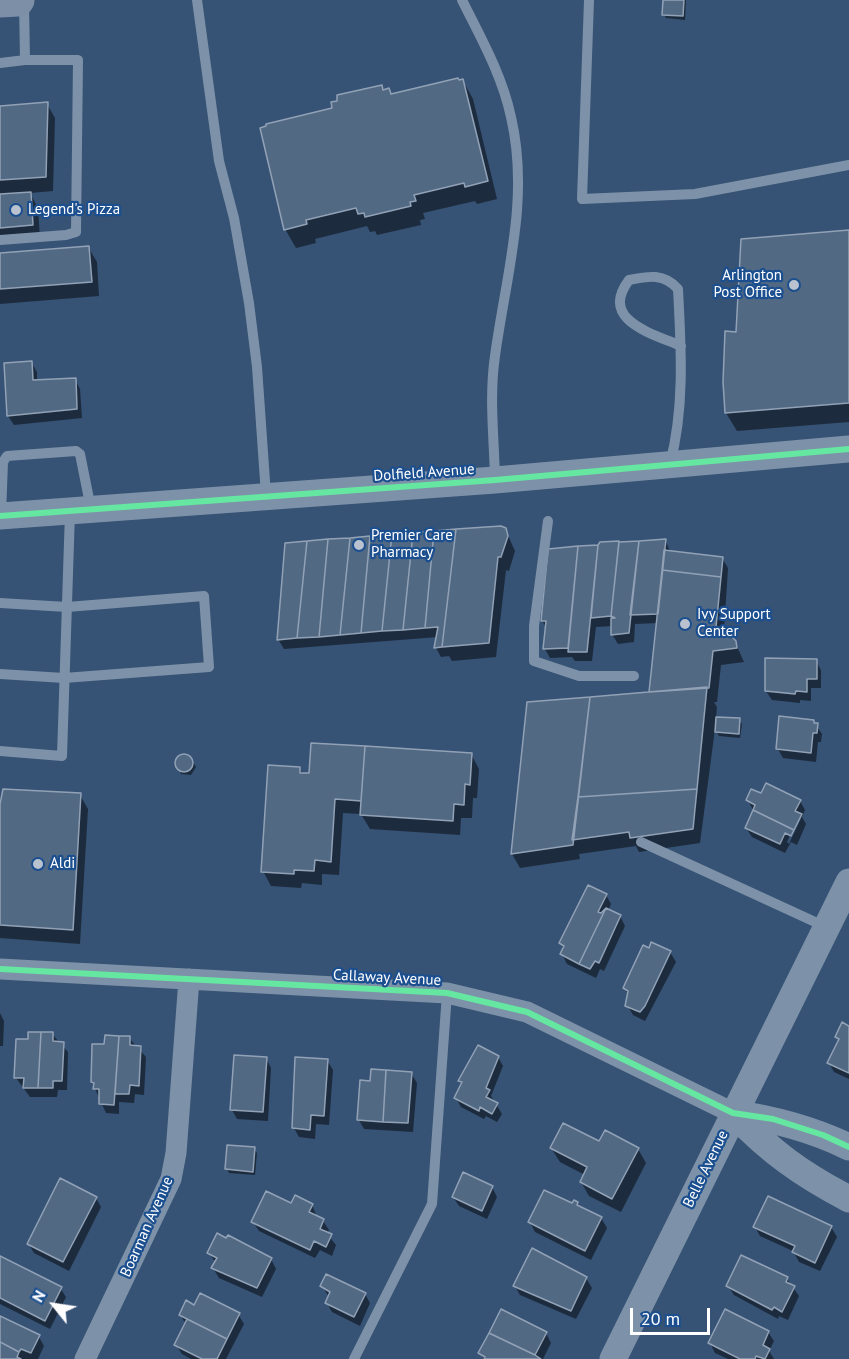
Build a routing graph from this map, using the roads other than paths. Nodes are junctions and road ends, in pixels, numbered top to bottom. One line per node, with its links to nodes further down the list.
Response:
1 (18, 0): 6 (main road)
2 (24, 0): 7 (lane)
3 (197, 0): 15 (lane)
4 (462, 0): 14 (lane)
5 (589, 0): 9 (lane)
6 (0, 1)
7 (25, 60): 8 (lane); 10 (lane)
8 (0, 63)
9 (849, 165)
10 (0, 240)
11 (681, 346): 11 (lane); 13 (lane)
12 (849, 450): 13 (street, Dolfield Avenue)
13 (670, 465): 14 (street, Dolfield Avenue)
14 (495, 480): 15 (street, Dolfield Avenue)
15 (266, 495): 16 (street, Dolfield Avenue)
16 (81, 510): 17 (street, Dolfield Avenue); 17 (lane); 20 (lane)
17 (1, 516)
18 (548, 520): 22 (lane)
19 (0, 603): 20 (lane)
20 (67, 607): 23 (lane); 23 (lane)
21 (0, 674): 23 (lane)
22 (634, 676)
23 (64, 678): 24 (lane)
24 (0, 752)
25 (641, 842): 27 (lane)
26 (849, 882): 27 (street, Belle Avenue)
27 (826, 927): 31 (street, Belle Avenue)
28 (0, 969): 29 (street, Callaway Avenue)
29 (189, 980): 30 (street, Callaway Avenue); 34 (street, Boarman Avenue)
30 (447, 993): 31 (street, Callaway Avenue); 35 (lane)
31 (733, 1113): 32 (street, Callaway Avenue); 33 (street, Callaway Avenue); 36 (street, Belle Avenue)
32 (849, 1147)
33 (849, 1199)
34 (85, 1359)
35 (354, 1359)
36 (613, 1359)

